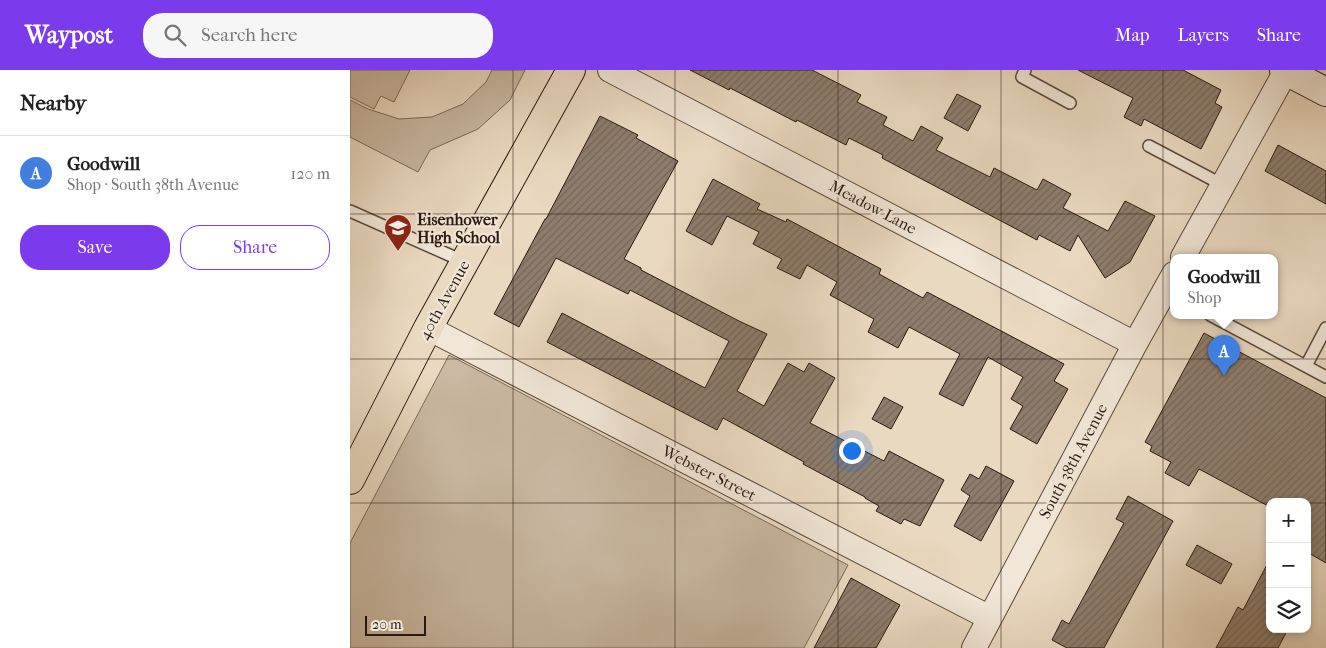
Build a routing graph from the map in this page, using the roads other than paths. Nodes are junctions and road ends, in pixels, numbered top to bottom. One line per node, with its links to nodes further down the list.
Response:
1 (571, 70): 11 (main road, 40th Avenue)
2 (610, 70): 16 (street, Meadow Lane)
3 (1025, 70): 6 (lane)
4 (1285, 70): 5 (main road); 8 (street)
5 (1326, 92)
6 (1070, 102)
7 (1149, 146): 8 (lane)
8 (1223, 185): 10 (street)
9 (350, 211): 11 (lane)
10 (1185, 254)
11 (465, 262): 14 (main road, 40th Avenue)
12 (1170, 288): 16 (street, South 38th Avenue)
13 (1218, 319): 17 (lane)
14 (428, 328): 19 (main road, 40th Avenue); 20 (street, Webster Street)
15 (1326, 328): 17 (lane)
16 (1135, 344): 20 (street, South 38th Avenue)
17 (1306, 366): 18 (lane)
18 (1326, 377)
19 (350, 480)
20 (990, 618): 21 (street, South 38th Avenue)
21 (974, 648)

